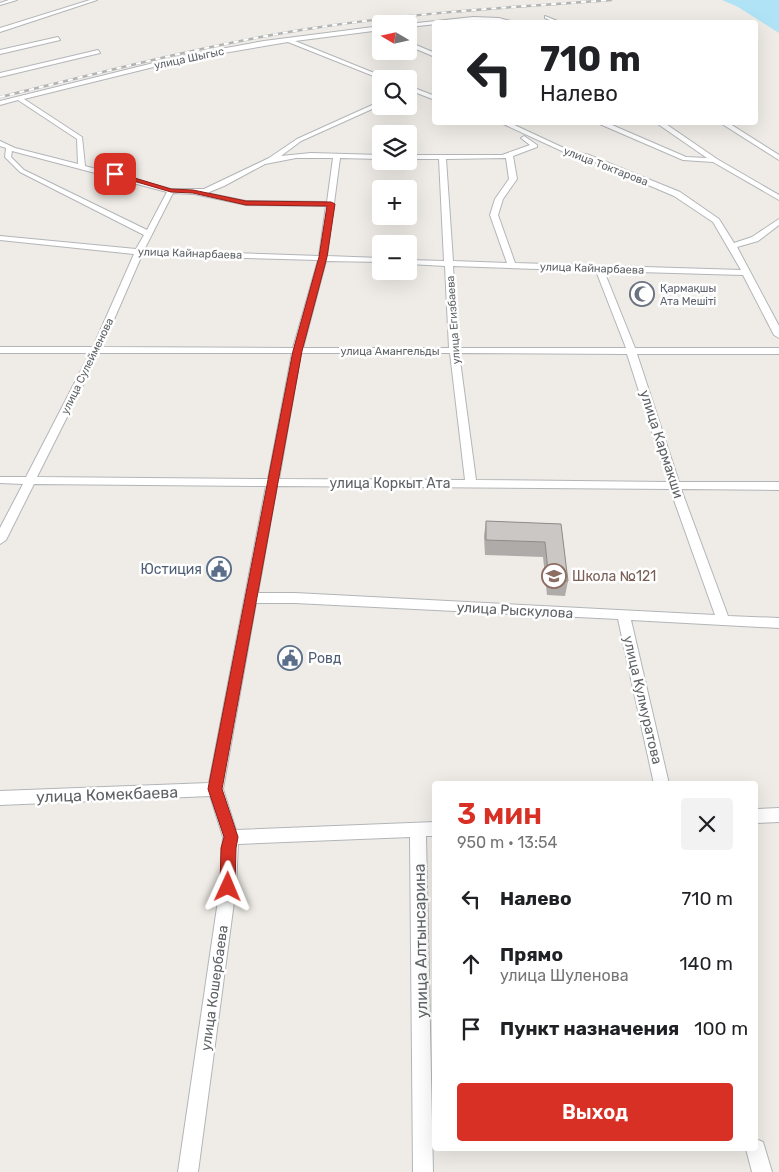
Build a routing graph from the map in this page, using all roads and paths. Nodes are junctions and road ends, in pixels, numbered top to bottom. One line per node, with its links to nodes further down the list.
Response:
1 (15, 0): 3 (street)
2 (95, 0): 11 (street)
3 (0, 4)
4 (547, 17): 7 (street)
5 (463, 20): 6 (street)
6 (503, 20)
7 (553, 20)
8 (432, 23): 9 (street)
9 (418, 24)
10 (372, 28): 13 (street, улица Шыгыс)
11 (0, 30)
12 (58, 39): 15 (street)
13 (289, 40): 18 (street); 22 (street, улица Шыгыс)
14 (418, 48): 17 (street)
15 (0, 52)
16 (98, 52): 19 (street)
17 (432, 54)
18 (372, 73)
19 (0, 75)
20 (417, 92): 21 (street)
21 (432, 97)
22 (18, 98): 23 (street, улица Шыгыс); 40 (street)
23 (0, 103)
24 (372, 108): 39 (street)
25 (507, 125): 32 (street)
26 (508, 125): 48 (street, улица Токтарова)
27 (605, 125): 38 (street)
28 (662, 125): 38 (street)
29 (727, 125): 37 (street)
30 (0, 143): 31 (street)
31 (9, 147): 40 (street); 46 (street)
32 (509, 156): 36 (street); 54 (street)
33 (337, 157): 34 (street); 39 (street); 44 (street, улица Кошербаева)
34 (372, 157)
35 (417, 157): 36 (street)
36 (442, 157): 53 (street, улица Егизбаева)
37 (779, 158)
38 (714, 160): 43 (street)
39 (270, 161): 42 (street)
40 (82, 166): 41 (street)
41 (171, 190): 42 (street); 46 (street, улица Сулейменова)
42 (193, 192): 44 (street)
43 (779, 198)
44 (331, 204): 50 (street, улица Кошербаева)
45 (779, 221): 48 (street)
46 (148, 234): 49 (street, улица Сулейменова)
47 (0, 238): 49 (street, улица Кайнарбаева)
48 (732, 246): 56 (street, улица Токтарова)
49 (139, 252): 50 (street, улица Кайнарбаева); 59 (street, улица Сулейменова)
50 (323, 257): 51 (street, улица Кайнарбаева); 61 (street, улица Кошербаева)
51 (372, 260)
52 (417, 262): 53 (street, улица Кайнарбаева)
53 (449, 264): 54 (street, улица Кайнарбаева); 62 (street, улица Егизбаева)
54 (512, 266): 55 (street, улица Кайнарбаева)
55 (599, 268): 56 (street, улица Кайнарбаева); 60 (street, улица Кармакши)
56 (744, 273): 57 (street, улица Токтарова)
57 (779, 334)
58 (0, 350): 59 (street, улица Амангельды)
59 (96, 350): 61 (street, улица Амангельды); 65 (street, улица Сулейменова)
60 (632, 350): 62 (street, улица Амангельды); 63 (street, улица Амангельды); 68 (street, улица Кармакши)
61 (297, 351): 62 (street, улица Амангельды); 66 (street, улица Кошербаева)
62 (454, 351): 67 (street, улица Егизбаева)
63 (779, 351)
64 (0, 480): 65 (street, улица Коркыт Ата)
65 (30, 480): 66 (street, улица Коркыт Ата); 70 (street, улица Сулейменова)
66 (273, 482): 67 (street, улица Коркыт Ата); 71 (street, улица Кошербаева)
67 (471, 483): 68 (street, улица Коркыт Ата)
68 (674, 484): 69 (street, улица Коркыт Ата); 73 (street, улица Кармакши)
69 (779, 486)
70 (0, 540)
71 (252, 598): 72 (street, улица Рыскулова); 76 (street, улица Кошербаева)
72 (624, 616): 73 (street, улица Рыскулова); 75 (street, улица Кулмуратова)
73 (724, 621): 74 (street, улица Рыскулова)
74 (779, 623)
75 (661, 781)
76 (215, 789): 77 (street, улица Комекбаева); 81 (street, улица Кошербаева)
77 (0, 798)
78 (779, 815): 79 (street)
79 (758, 816)
80 (427, 829): 81 (street); 84 (street, улица Алтынсарина)
81 (231, 837): 83 (street, улица Кошербаева)
82 (757, 1151): 85 (street)
83 (188, 1172)
84 (424, 1172)
85 (762, 1172)

